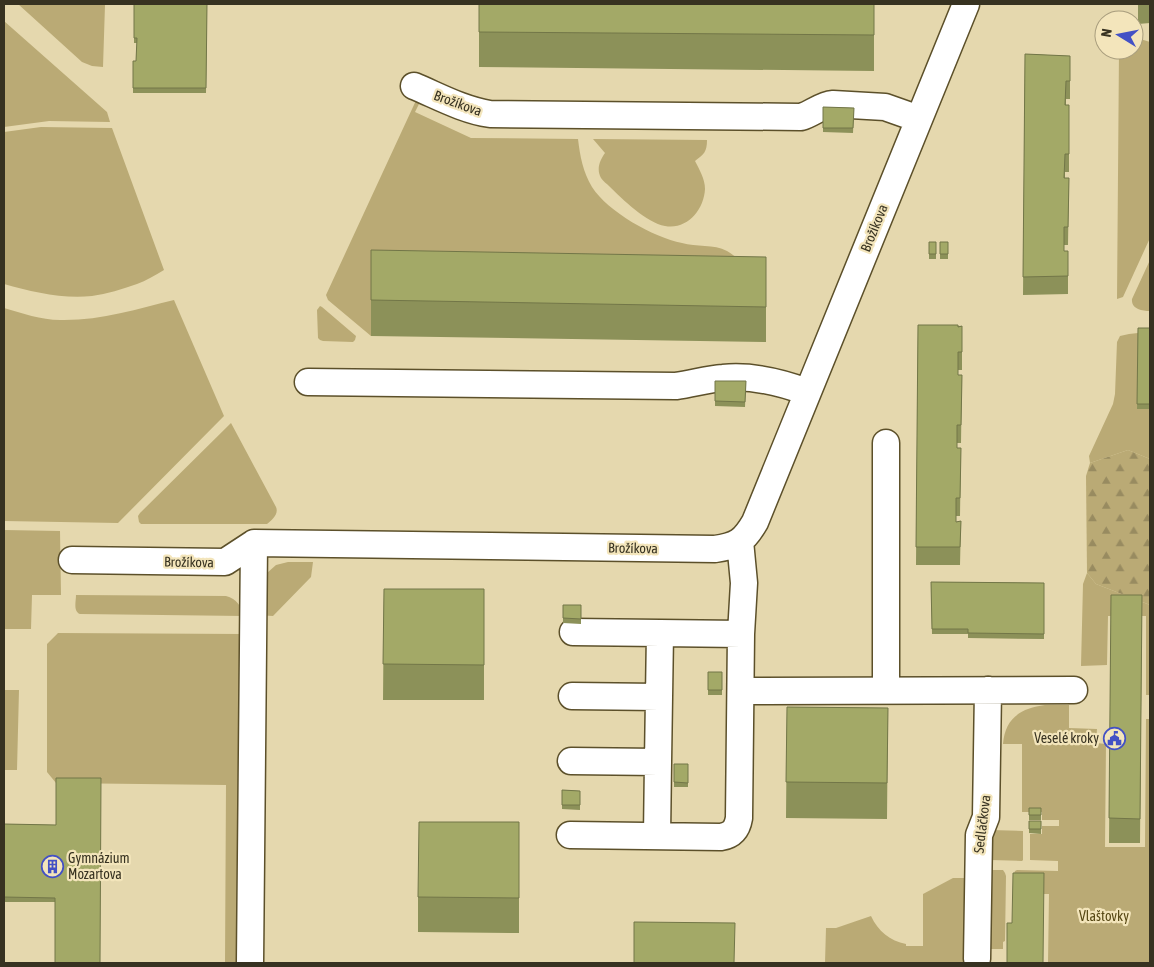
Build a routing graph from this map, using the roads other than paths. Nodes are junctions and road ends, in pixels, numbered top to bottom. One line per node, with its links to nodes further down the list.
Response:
1 (966, 4): 3 (street, Brožíkova)
2 (414, 86): 3 (street, Brožíkova)
3 (919, 119): 5 (street, Brožíkova)
4 (308, 382): 5 (street)
5 (808, 392): 7 (street, Brožíkova)
6 (886, 443): 13 (street)
7 (740, 541): 8 (street, Brožíkova); 12 (street)
8 (254, 543): 9 (street, Brožíkova); 24 (street)
9 (72, 560)
10 (573, 632): 11 (street)
11 (660, 633): 12 (street); 18 (street)
12 (742, 634): 16 (street)
13 (886, 690): 14 (street); 16 (street)
14 (988, 690): 15 (street); 23 (street, Sedláčkova)
15 (1074, 690)
16 (741, 691): 22 (street)
17 (572, 696): 18 (street)
18 (658, 697): 20 (street)
19 (571, 761): 20 (street)
20 (658, 762): 22 (street)
21 (570, 835): 22 (street)
22 (657, 836)
23 (976, 959)
24 (250, 963)

